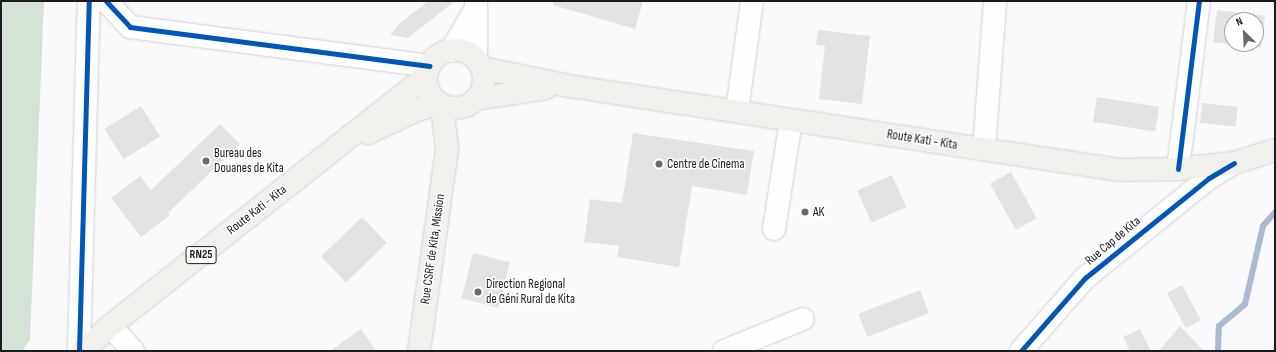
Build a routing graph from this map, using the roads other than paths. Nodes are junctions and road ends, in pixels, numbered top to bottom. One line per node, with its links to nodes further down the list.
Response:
1 (89, 1): 24 (street)
2 (106, 1): 9 (street)
3 (752, 1): 13 (street)
4 (995, 1): 16 (street)
5 (1200, 1): 20 (street)
6 (475, 7): 7 (street); 8 (street)
7 (451, 51): 8 (main road, Route Kati - Kita); 9 (main road, Route Kati - Kita / RN25)
8 (479, 64): 10 (main road, Route Kati - Kita); 11 (main road)
9 (427, 72): 12 (main road); 18 (main road, Route Kati - Kita / RN25)
10 (569, 86): 11 (main road, Route Kati - Kita); 13 (main road, Route Kati - Kita)
11 (471, 103): 12 (main road, Route Kati - Kita / RN25); 15 (main road)
12 (441, 105): 15 (main road); 18 (main road, Route Kati - Kita / RN25)
13 (737, 111): 14 (main road, Route Kati - Kita)
14 (791, 120): 16 (main road, Route Kati - Kita); 21 (street)
15 (447, 148): 27 (main road, Rue CSRF de Kita, Mission)
16 (984, 149): 20 (main road, Route Kati - Kita)
17 (1275, 150): 19 (main road, Route Kati - Kita)
18 (320, 160): 23 (main road, Route Kati - Kita / RN25)
19 (1234, 163): 20 (main road, Route Kati - Kita); 29 (street, Rue Cap de Kita)
20 (1178, 169)
21 (774, 229)
22 (804, 319): 28 (street)
23 (110, 326): 25 (main road, Route Kati - Kita / RN25); 26 (street)
24 (79, 351)
25 (83, 351)
26 (133, 351)
27 (419, 351)
28 (724, 351)
29 (1021, 351)

